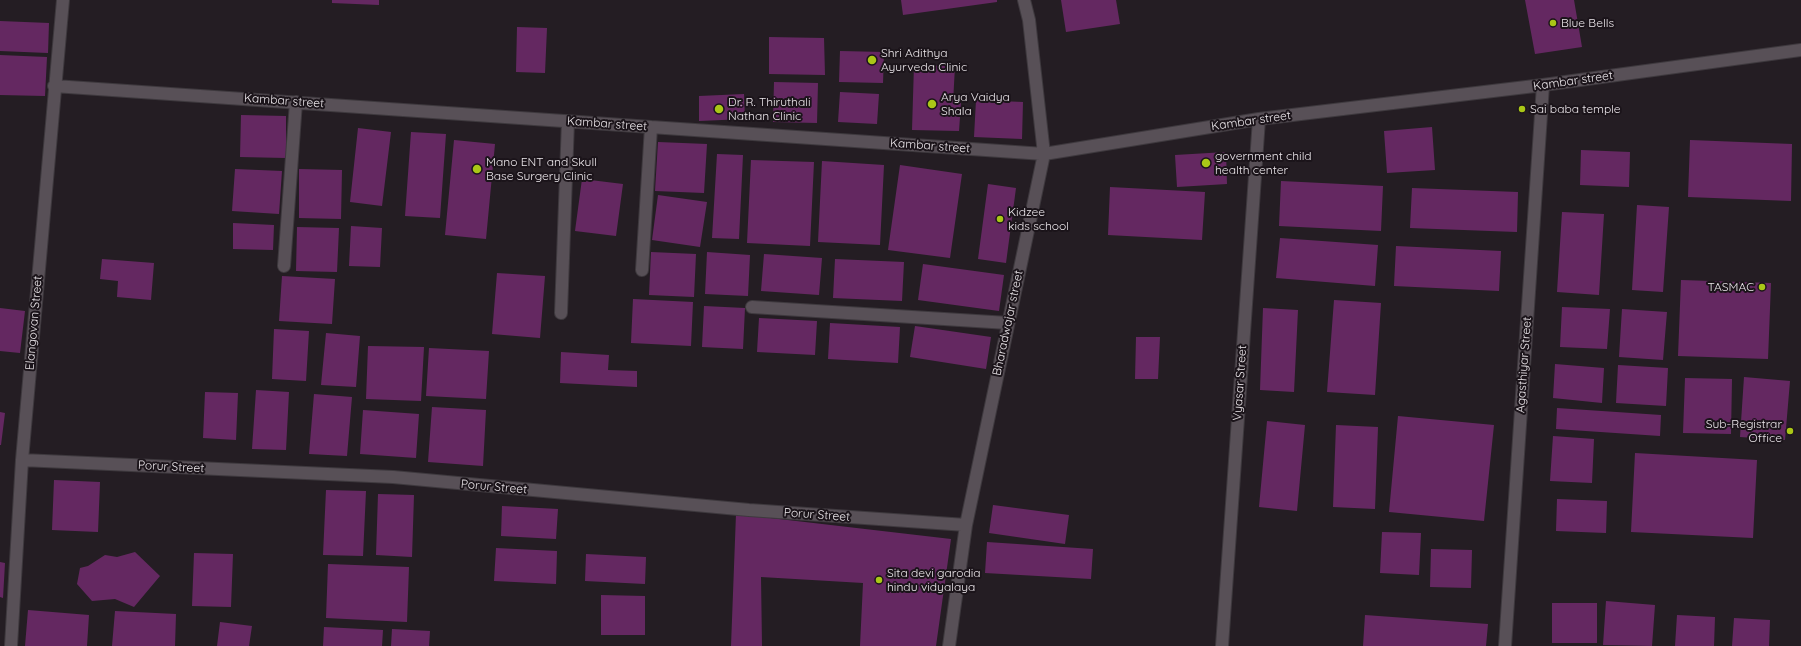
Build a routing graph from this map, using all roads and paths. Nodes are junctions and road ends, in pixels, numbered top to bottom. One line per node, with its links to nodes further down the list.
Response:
1 (63, 0): 5 (street, Elangovan Street)
2 (1024, 0): 10 (street, Bharadwajar street)
3 (1801, 50): 4 (street, Kambar street)
4 (1543, 85): 7 (street, Kambar street); 21 (street, Agasthiyar Street)
5 (54, 86): 6 (street, Kambar street); 16 (street, Elangovan Street)
6 (296, 102): 8 (street, Kambar street); 11 (street)
7 (1258, 119): 10 (street, Kambar street); 20 (street, Vyasar Street)
8 (568, 121): 9 (street, Kambar street); 14 (street)
9 (651, 127): 10 (street, Kambar street); 12 (street)
10 (1044, 154): 15 (street, Bharadwajar street)
11 (284, 266)
12 (642, 270)
13 (752, 307): 15 (street)
14 (561, 313)
15 (1008, 323): 17 (street, Bharadwajar street)
16 (22, 460): 17 (street, Porur Street); 18 (street, Elangovan Street)
17 (966, 525): 19 (street, Bharadwajar street)
18 (11, 646)
19 (949, 646)
20 (1222, 646)
21 (1504, 646)

